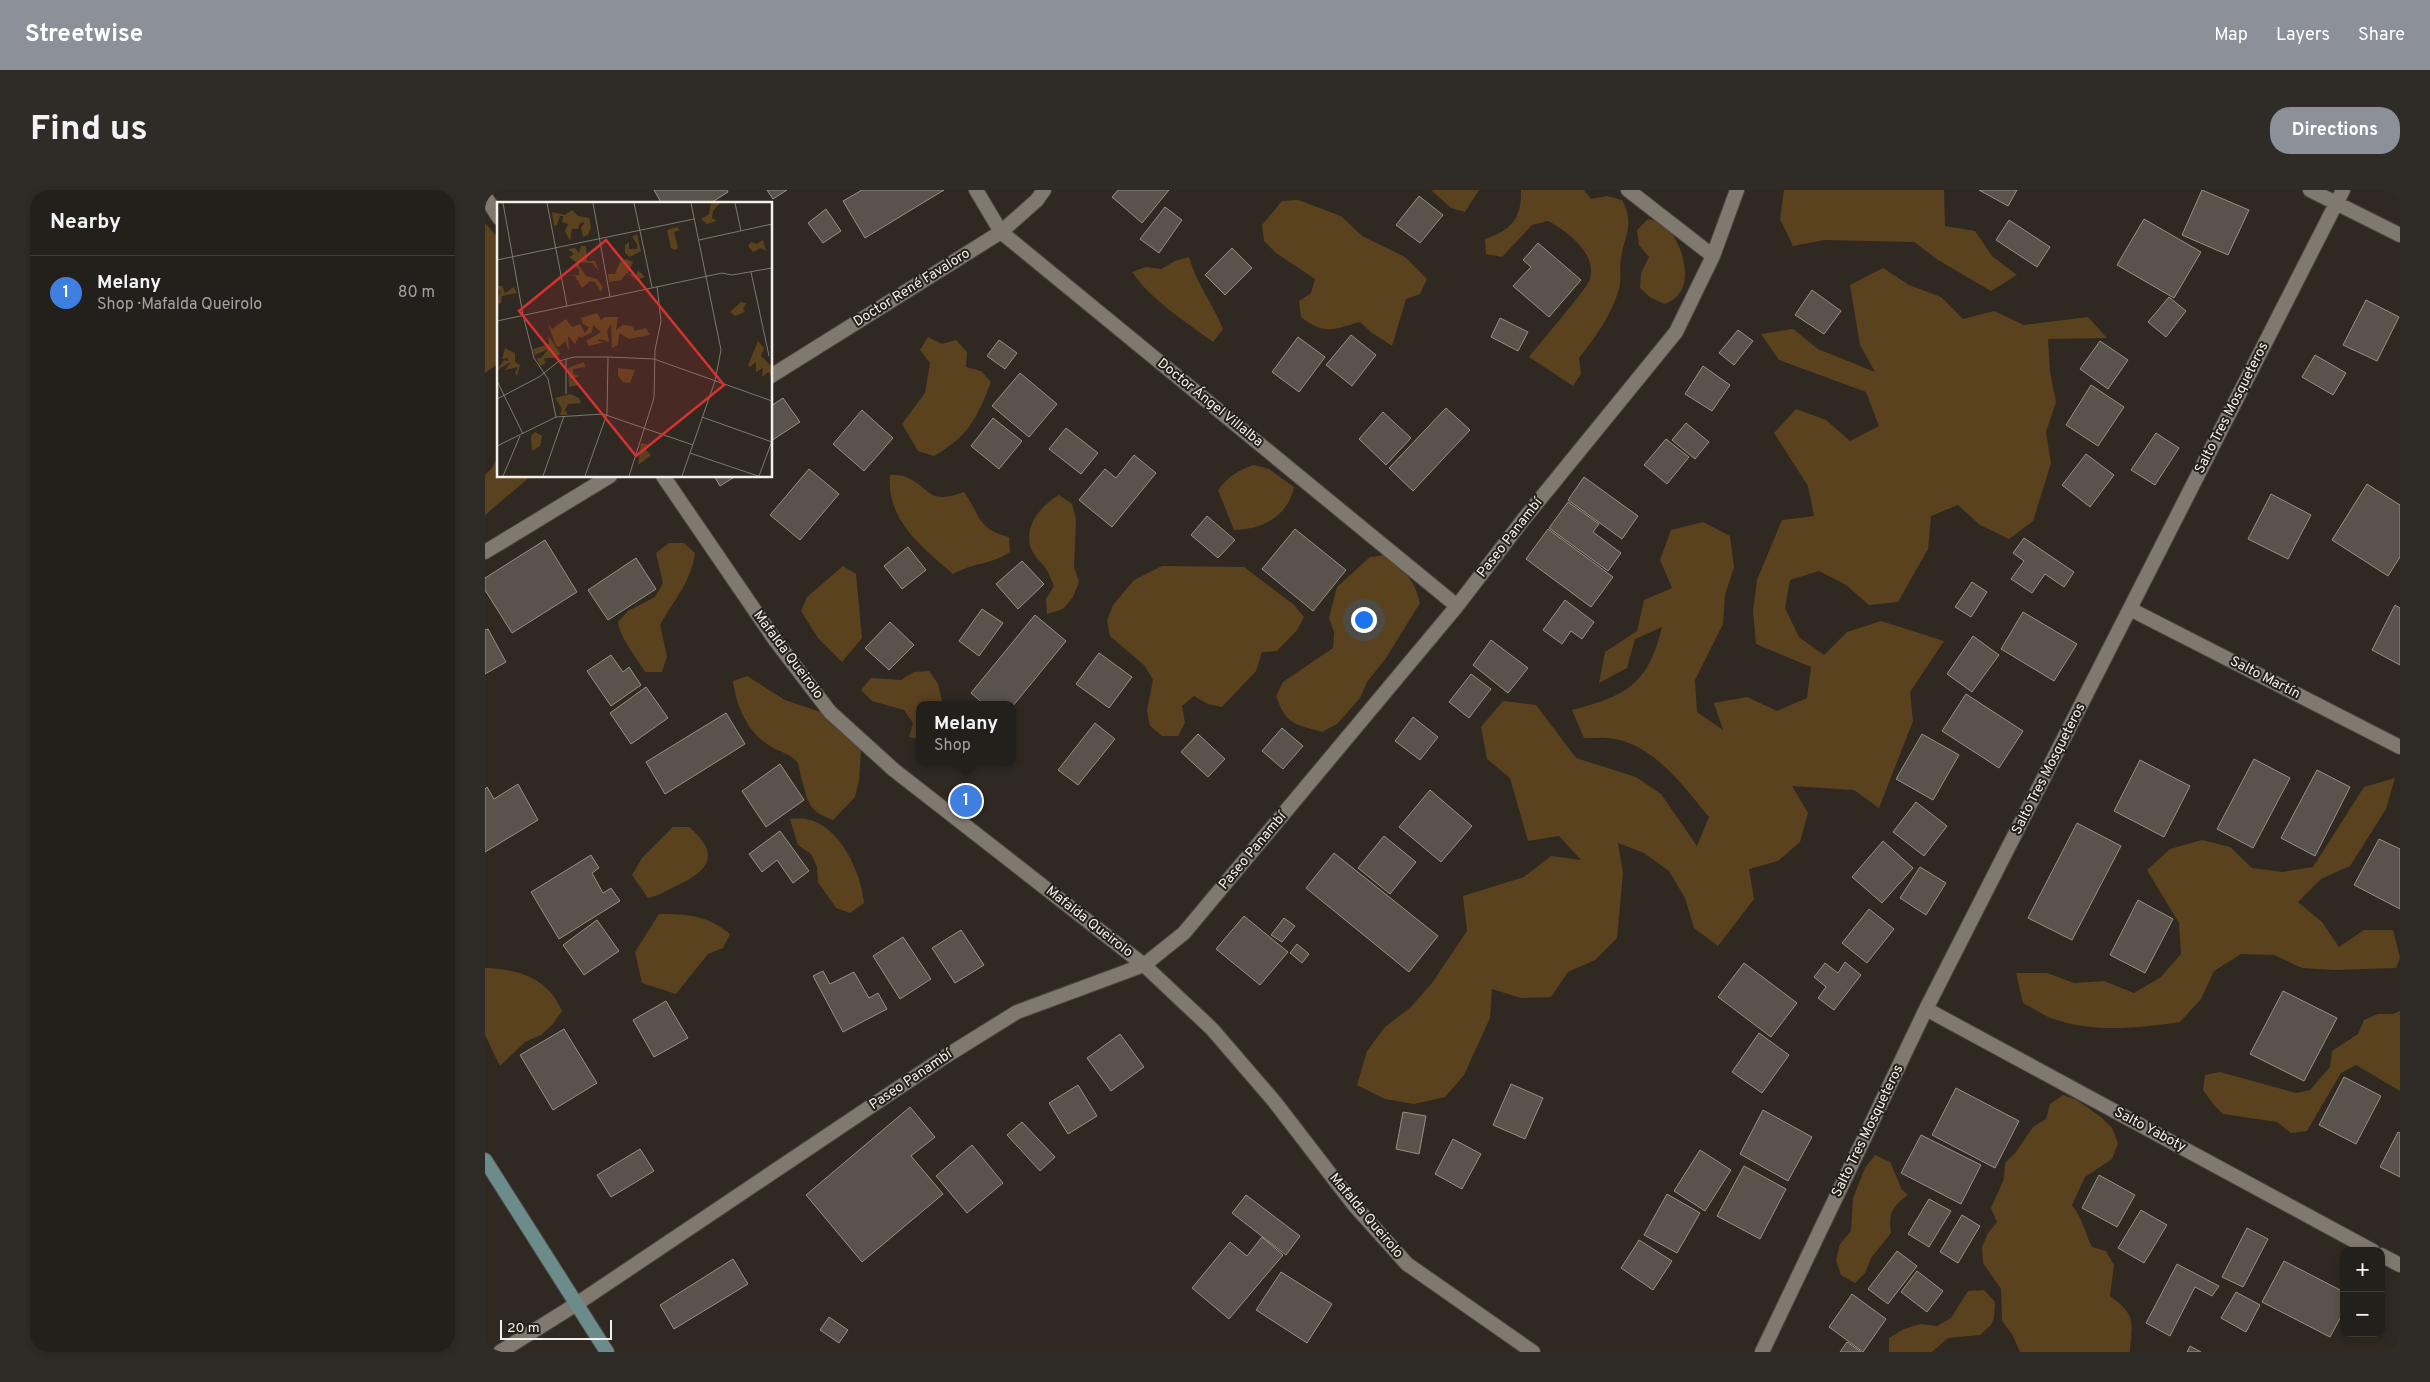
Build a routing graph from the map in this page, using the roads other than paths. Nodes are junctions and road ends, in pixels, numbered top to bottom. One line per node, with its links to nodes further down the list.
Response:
1 (976, 190): 9 (street, Doctor Ángel Villalba)
2 (1044, 190): 9 (street, Doctor René Favaloro)
3 (1628, 190): 11 (street)
4 (1737, 190): 11 (street, Paseo Panambí)
5 (2310, 190): 7 (street)
6 (485, 196): 8 (street)
7 (2340, 196): 10 (street); 17 (street, Salto Tres Mosqueteros)
8 (497, 215)
9 (1001, 232): 12 (street, Doctor René Favaloro); 16 (street, Doctor Ángel Villalba)
10 (2400, 235)
11 (1713, 256): 16 (street, Paseo Panambí)
12 (773, 375)
13 (607, 478): 15 (street)
14 (664, 478): 19 (street, Mafalda Queirolo)
15 (485, 552)
16 (1457, 606): 19 (street, Paseo Panambí)
17 (2130, 609): 18 (street, Salto Martín); 20 (street, Salto Tres Mosqueteros)
18 (2400, 747)
19 (1144, 965): 25 (street, Paseo Panambí); 28 (street, Mafalda Queirolo)
20 (1926, 1009): 22 (street, Salto Yaboty); 29 (street, Salto Tres Mosqueteros)
21 (485, 1160): 25 (main road)
22 (2366, 1247)
23 (2385, 1257): 24 (street)
24 (2400, 1265)
25 (575, 1306): 26 (street, Paseo Panambí); 27 (main road)
26 (500, 1352)
27 (607, 1352)
28 (1533, 1352)
29 (1762, 1352)

